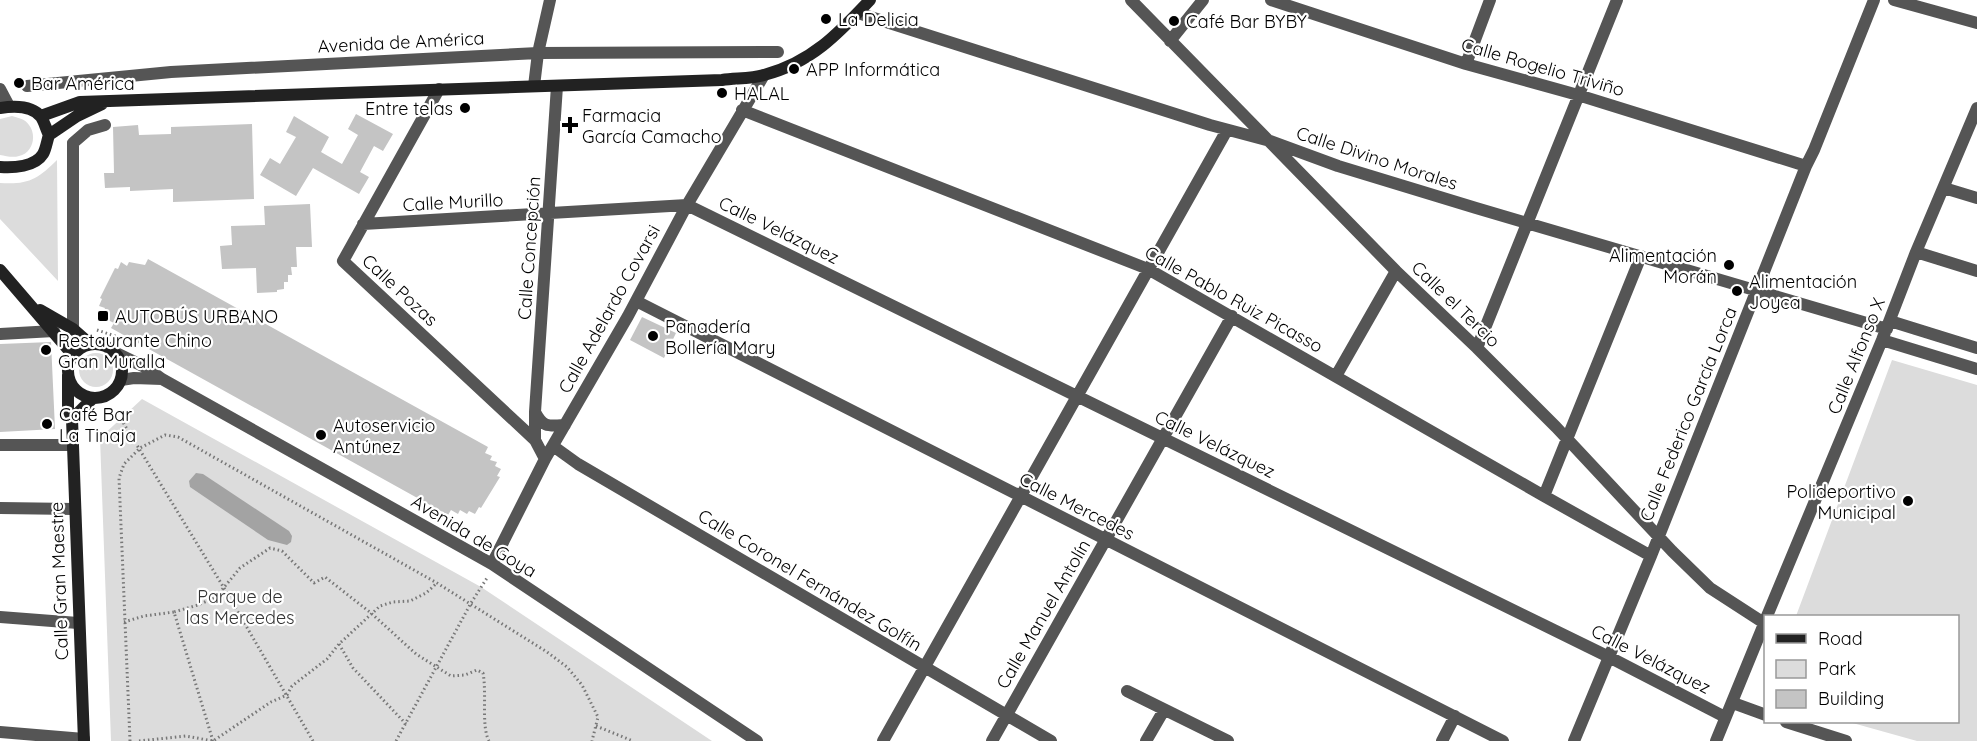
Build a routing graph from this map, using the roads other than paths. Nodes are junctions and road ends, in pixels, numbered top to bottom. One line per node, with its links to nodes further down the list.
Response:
1 (550, 0): 15 (street)
2 (870, 0): 11 (street)
3 (1131, 0): 13 (street, Calle el Tercio)
4 (1203, 0): 13 (street)
5 (1271, 0): 16 (street, Calle Rogelio Triviño)
6 (1490, 0): 16 (street)
7 (1617, 0): 23 (street)
8 (1874, 0): 34 (street, Calle Federico García Lorca)
9 (1894, 0): 10 (street)
10 (1913, 2): 12 (street)
11 (858, 13): 17 (street); 31 (street, Calle Divino Morales)
12 (1977, 23)
13 (1170, 41): 33 (street, Calle el Tercio)
14 (778, 52): 15 (street, Avenida de América)
15 (538, 53): 18 (street, Avenida de América); 19 (street)
16 (1466, 64): 23 (street, Calle Rogelio Triviño)
17 (764, 75): 20 (street); 27 (street, Calle Adelardo Covarsi)
18 (27, 86)
19 (534, 86): 20 (street); 22 (street)
20 (557, 86): 39 (street, Calle Concepción)
21 (0, 89): 25 (street)
22 (439, 89): 24 (street); 41 (street, Calle Pozas)
23 (1578, 95): 34 (street, Calle Rogelio Triviño); 40 (street)
24 (106, 102): 28 (street); 32 (street)
25 (4, 107): 28 (street)
26 (1977, 108): 29 (street, Calle Alfonso X)
27 (742, 110): 38 (street, Calle Adelardo Covarsi); 44 (street, Calle Pablo Ruiz Picasso)
28 (41, 116): 32 (street)
29 (1974, 123): 36 (street, Calle Alfonso X)
30 (105, 125): 52 (street)
31 (1227, 130): 33 (street, Calle Divino Morales); 44 (street)
32 (49, 135): 35 (street)
33 (1270, 141): 40 (street, Calle Divino Morales); 46 (street, Calle el Tercio)
34 (1806, 166): 48 (street, Calle Federico García Lorca)
35 (0, 167)
36 (1944, 188): 37 (street); 42 (street, Calle Alfonso X)
37 (1977, 198)
38 (687, 206): 39 (street, Calle Murillo); 49 (street, Calle Adelardo Covarsi); 66 (street, Calle Velázquez)
39 (549, 215): 41 (street, Calle Murillo); 68 (street, Calle Concepción)
40 (1528, 223): 43 (street, Calle Divino Morales); 57 (street)
41 (363, 224): 72 (street, Calle Pozas)
42 (1916, 252): 47 (street); 53 (street, Calle Alfonso X)
43 (1641, 256): 48 (street, Calle Divino Morales); 73 (street)
44 (1148, 269): 51 (street, Calle Pablo Ruiz Picasso); 66 (street)
45 (0, 270): 50 (street)
46 (1396, 271): 57 (street, Calle el Tercio); 63 (street)
47 (1977, 271)
48 (1756, 291): 53 (street, Calle Divino Morales); 82 (street, Calle Federico García Lorca)
49 (636, 301): 70 (street, Calle Adelardo Covarsi); 79 (street, Calle Mercedes)
50 (31, 304): 52 (street); 54 (street)
51 (1232, 316): 63 (street, Calle Pablo Ruiz Picasso); 71 (street, Calle Manuel Antolín)
52 (73, 329): 56 (street)
53 (1887, 330): 58 (street); 61 (street); 86 (street, Calle Alfonso X)
54 (54, 331): 55 (street); 60 (street)
55 (0, 334)
56 (90, 344): 59 (street); 60 (street)
57 (1476, 348): 73 (street, Calle el Tercio)
58 (1977, 348)
59 (116, 353): 64 (street, Avenida de Goya); 65 (street)
60 (73, 355): 62 (street)
61 (1977, 369)
62 (69, 375): 67 (street); 69 (street, Calle Gran Maestre)
63 (1336, 376): 78 (street, Calle Pablo Ruiz Picasso)
64 (162, 379): 65 (street, Avenida de Goya); 85 (street, Avenida de Goya)
65 (121, 380): 67 (street)
66 (1076, 396): 71 (street, Calle Velázquez); 79 (street)
67 (93, 398): 69 (street)
68 (535, 412): 70 (street); 72 (street, Calle Concepción)
69 (72, 419): 75 (street, Calle Gran Maestre)
70 (565, 425): 76 (street, Calle Adelardo Covarsi)
71 (1164, 438): 83 (street, Calle Manuel Antolín); 91 (street, Calle Velázquez)
72 (536, 440): 77 (street, Calle Pozas)
73 (1567, 440): 78 (street); 82 (street, Calle el Tercio)
74 (0, 445): 75 (street)
75 (72, 445): 81 (street, Calle Gran Maestre)
76 (553, 446): 77 (street, Calle Adelardo Covarsi); 92 (street, Calle Coronel Fernández Golfín)
77 (545, 459): 85 (street, Calle Adelardo Covarsi)
78 (1544, 496): 84 (street, Calle Pablo Ruiz Picasso)
79 (1021, 498): 83 (street, Calle Mercedes); 92 (street)
80 (0, 508): 81 (street)
81 (74, 509): 90 (street, Calle Gran Maestre)
82 (1658, 537): 84 (street, Calle Federico García Lorca); 88 (street, Calle el Tercio)
83 (1106, 540): 97 (street, Calle Manuel Antolín); 98 (street, Calle Mercedes)
84 (1651, 556): 91 (street, Calle Federico García Lorca)
85 (493, 565): 103 (street, Avenida de Goya)
86 (1767, 615)
87 (0, 617): 90 (street)
88 (1764, 618)
89 (1764, 622): 94 (street, Calle Alfonso X)
90 (78, 623): 102 (street, Calle Gran Maestre)
91 (1609, 657): 99 (street, Calle Velázquez); 111 (street, Calle Federico García Lorca)
92 (924, 668): 97 (street, Calle Coronel Fernández Golfín); 104 (street)
93 (1127, 691): 95 (street)
94 (1733, 703): 96 (street); 99 (street, Calle Alfonso X)
95 (1164, 710): 107 (street); 108 (street)
96 (1764, 714)
97 (1006, 715): 105 (street, Calle Manuel Antolín); 106 (street, Calle Coronel Fernández Golfín)
98 (1455, 716): 109 (street); 110 (street, Calle Mercedes)
99 (1725, 717): 112 (street, Calle Alfonso X)
100 (1789, 723): 113 (street)
101 (0, 732): 102 (street)
102 (84, 740)
103 (757, 741)
104 (883, 741)
105 (992, 741)
106 (1051, 741)
107 (1146, 741)
108 (1228, 741)
109 (1442, 741)
110 (1503, 741)
111 (1574, 741)
112 (1716, 741)
113 (1846, 741)

